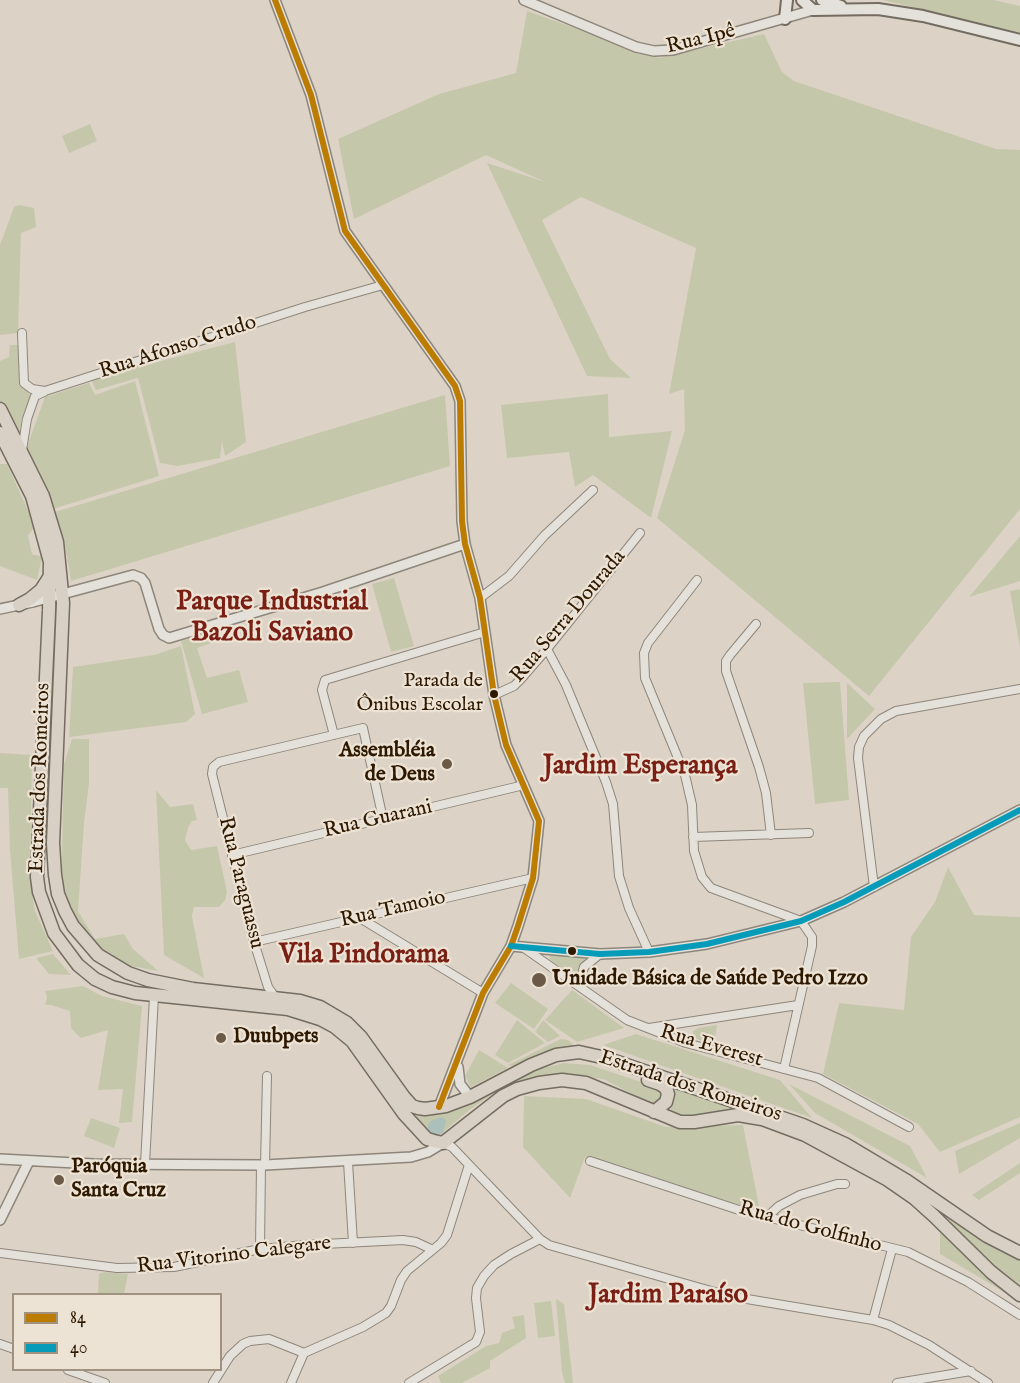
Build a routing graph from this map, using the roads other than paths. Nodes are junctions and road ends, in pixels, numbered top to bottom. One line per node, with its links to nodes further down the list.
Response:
1 (275, 0): 10 (street)
2 (524, 0): 8 (street, Rua Ipê)
3 (787, 0): 8 (main road)
4 (802, 0): 7 (main road)
5 (822, 0): 6 (main road)
6 (847, 8): 7 (main road); 9 (main road)
7 (813, 10): 8 (street, Rua Ipê)
8 (785, 19)
9 (1020, 40)
10 (383, 285): 12 (street, Rua Afonso Crudo); 18 (street)
11 (22, 333): 12 (street)
12 (45, 391): 15 (street)
13 (0, 410): 15 (main road, Estrada dos Romeiros)
14 (0, 433): 19 (main road, Estrada dos Romeiros)
15 (21, 452): 21 (main road, Estrada dos Romeiros)
16 (593, 490): 23 (street)
17 (640, 533): 31 (street, Rua Serra Dourada)
18 (465, 544): 21 (street); 23 (street)
19 (50, 575): 22 (main road, Estrada dos Romeiros); 25 (main road)
20 (697, 580): 40 (street)
21 (62, 594): 22 (street); 29 (main road, Estrada dos Romeiros)
22 (50, 597): 24 (street); 27 (main road, Estrada dos Romeiros)
23 (480, 598): 30 (street)
24 (33, 602): 25 (street); 27 (main road)
25 (19, 606): 26 (street)
26 (0, 609)
27 (49, 611): 29 (main road); 53 (main road, Estrada dos Romeiros)
28 (756, 624): 39 (street)
29 (62, 631): 54 (main road, Estrada dos Romeiros)
30 (485, 632): 33 (street); 34 (street)
31 (548, 649): 33 (street, Rua Serra Dourada); 49 (street)
32 (1020, 689): 43 (street)
33 (494, 695): 35 (street)
34 (334, 735): 37 (street); 41 (street, Rua Paraguassu)
35 (524, 785): 37 (street, Rua Guarani); 42 (street)
36 (1020, 810): 43 (street)
37 (383, 819): 41 (street, Rua Guarani)
38 (809, 833): 39 (street)
39 (771, 835): 40 (street)
40 (693, 837): 45 (street)
41 (232, 855): 46 (street, Rua Paraguassu)
42 (533, 878): 44 (street, Rua Tamoio); 47 (street)
43 (874, 887): 45 (street)
44 (360, 918): 46 (street, Rua Tamoio); 52 (street)
45 (801, 921): 49 (street); 55 (street)
46 (254, 942): 54 (street, Rua Paraguassu)
47 (511, 946): 48 (street); 52 (street)
48 (524, 948): 50 (street); 51 (street, Rua Everest)
49 (649, 952): 50 (street)
50 (600, 954): 51 (street)
51 (579, 985): 56 (street, Rua Everest)
52 (483, 993): 58 (street)
53 (154, 996): 65 (main road, Estrada dos Romeiros); 70 (street)
54 (274, 997): 62 (main road, Estrada dos Romeiros)
55 (798, 1005): 56 (street); 59 (street)
56 (648, 1029): 59 (street, Rua Everest)
57 (543, 1060): 61 (main road, Estrada dos Romeiros); 63 (main road); 82 (main road, Estrada dos Romeiros)
58 (457, 1062): 61 (street); 62 (street)
59 (784, 1069): 64 (street, Rua Everest)
60 (267, 1076): 71 (street)
61 (470, 1097): 62 (main road, Estrada dos Romeiros)
62 (439, 1107)
63 (654, 1112): 65 (main road, Estrada dos Romeiros); 83 (main road, Estrada dos Romeiros)
64 (909, 1126)
65 (443, 1143): 69 (street); 72 (street)
66 (0, 1159): 67 (street)
67 (29, 1161): 70 (street); 75 (street)
68 (590, 1161): 74 (street, Rua do Golfinho)
69 (348, 1162): 71 (street); 77 (street)
70 (145, 1164): 71 (street)
71 (263, 1165): 78 (street)
72 (469, 1165): 76 (street); 80 (street)
73 (845, 1184): 74 (street)
74 (768, 1216): 79 (street, Rua do Golfinho)
75 (0, 1220)
76 (540, 1239): 85 (street); 92 (street)
77 (353, 1243): 78 (street, Rua Vitorino Calegare); 80 (street, Rua Vitorino Calegare)
78 (261, 1249): 81 (street, Rua Vitorino Calegare)
79 (891, 1249): 84 (street, Rua do Golfinho); 85 (street)
80 (432, 1250): 86 (street)
81 (0, 1253)
82 (1020, 1253)
83 (1020, 1295)
84 (1020, 1315)
85 (873, 1320): 89 (street)
86 (304, 1353): 87 (street); 91 (street)
87 (222, 1369)
88 (71, 1371): 90 (street)
89 (971, 1371): 93 (street); 94 (street)
90 (105, 1383)
91 (291, 1383)
92 (409, 1383)
93 (897, 1383)
94 (988, 1383)

